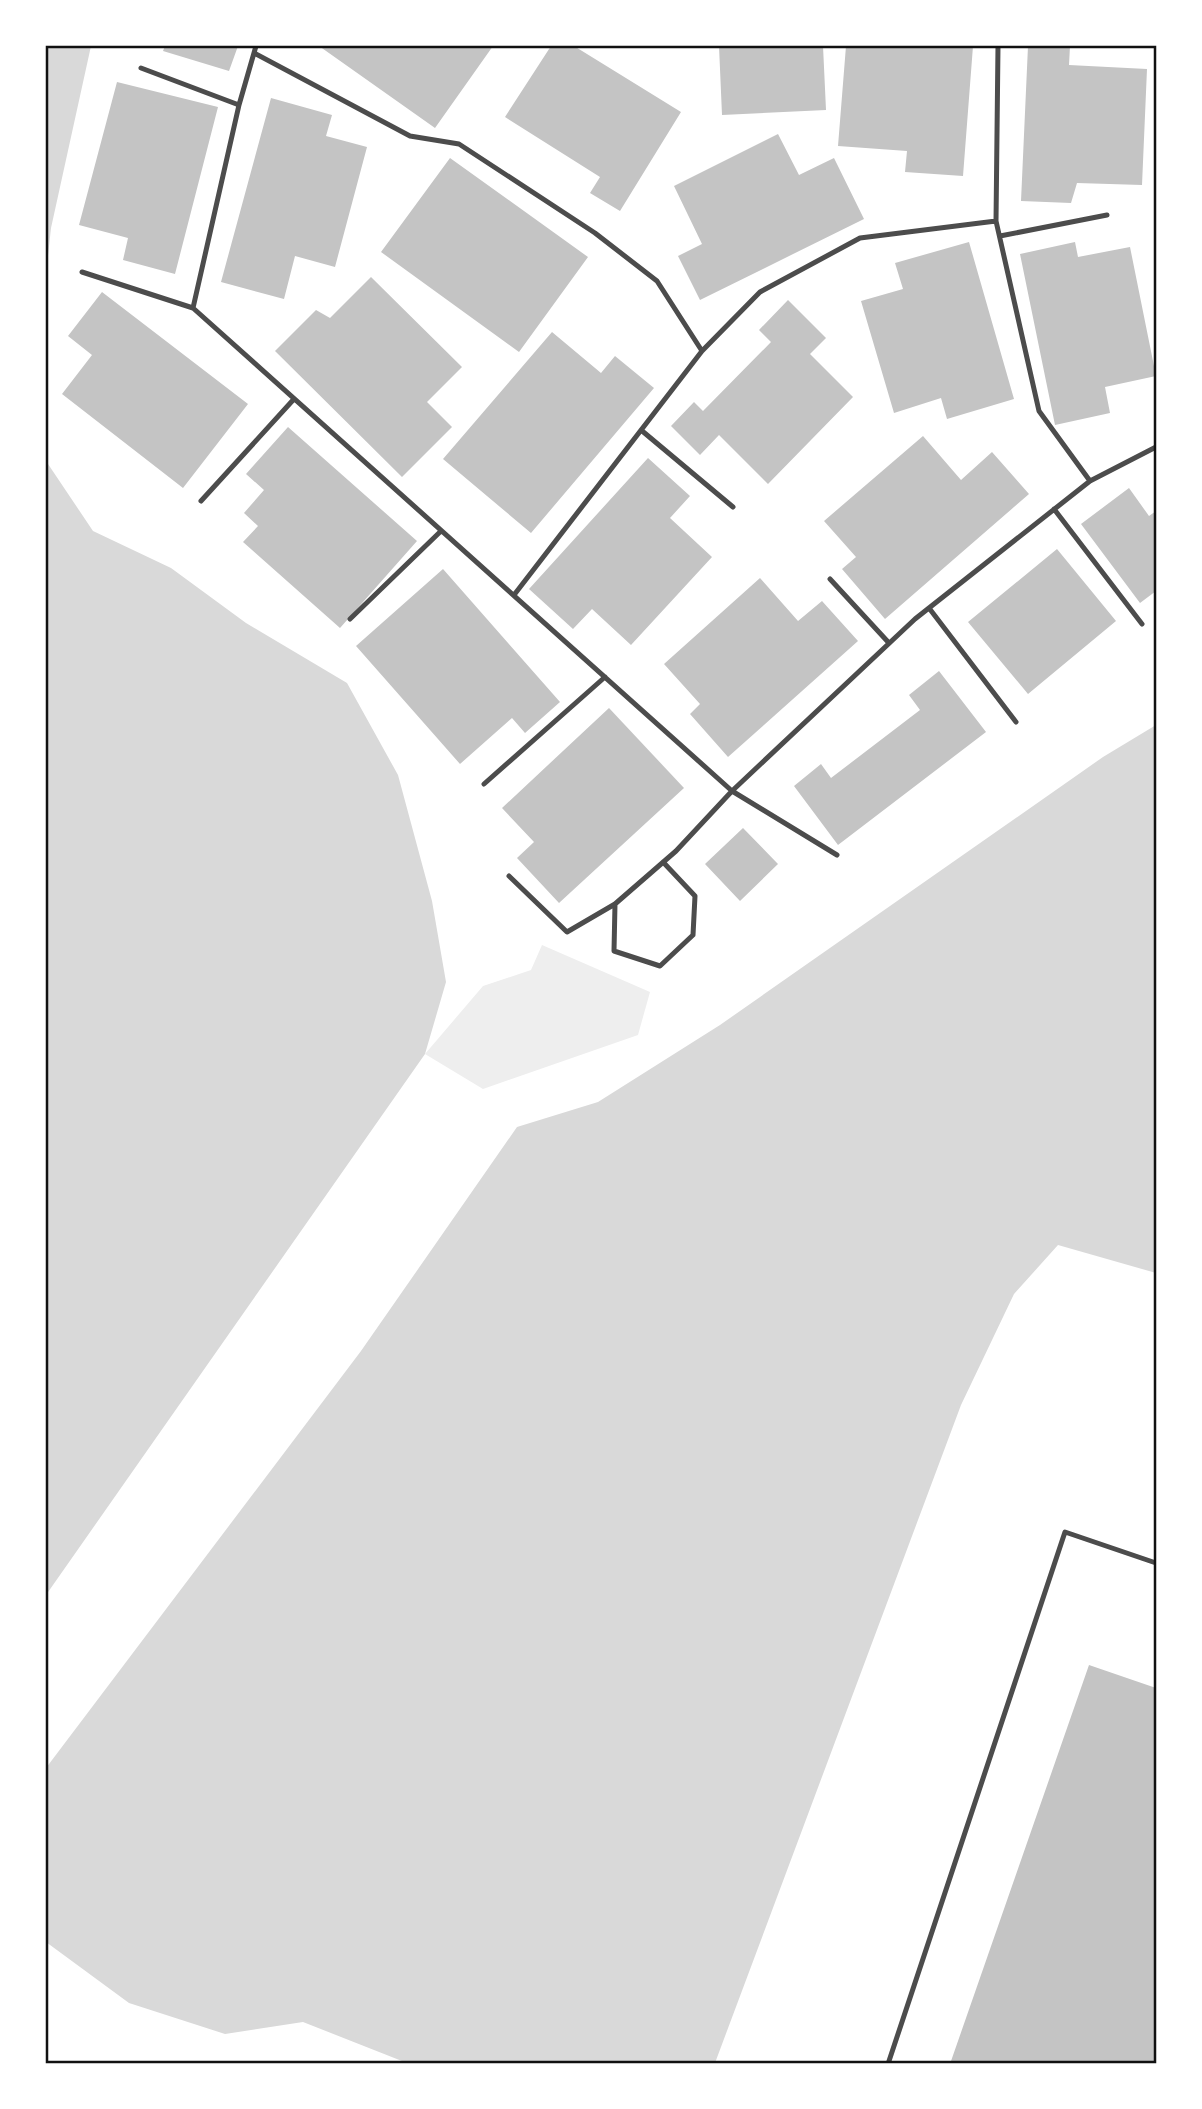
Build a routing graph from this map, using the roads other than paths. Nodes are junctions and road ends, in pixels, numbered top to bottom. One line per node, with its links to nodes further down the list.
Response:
1 (256, 46): 3 (lane)
2 (998, 46): 7 (lane)
3 (254, 53): 5 (lane); 11 (lane)
4 (141, 68): 5 (lane)
5 (239, 105): 10 (lane)
6 (1107, 215): 8 (lane)
7 (996, 221): 8 (lane); 11 (lane)
8 (1000, 236): 15 (lane)
9 (82, 272): 10 (lane)
10 (193, 308): 12 (lane)
11 (702, 351): 13 (lane)
12 (294, 399): 16 (lane); 19 (lane)
13 (641, 430): 17 (lane); 21 (lane)
14 (1157, 447): 15 (lane)
15 (1090, 481): 18 (lane)
16 (201, 501)
17 (733, 507)
18 (1054, 509): 22 (lane); 24 (lane)
19 (441, 531): 21 (lane); 23 (lane)
20 (830, 579): 25 (lane)
21 (514, 595): 26 (lane)
22 (929, 608): 25 (lane); 27 (lane)
23 (350, 619)
24 (1142, 624)
25 (889, 643): 29 (lane)
26 (605, 677): 28 (lane); 29 (lane)
27 (1016, 722)
28 (484, 784)
29 (732, 791): 30 (lane); 31 (lane)
30 (837, 855)
31 (663, 862): 33 (lane); 33 (lane)
32 (509, 876): 33 (lane)
33 (615, 904)
34 (1157, 1563): 35 (lane)
35 (888, 2063)

